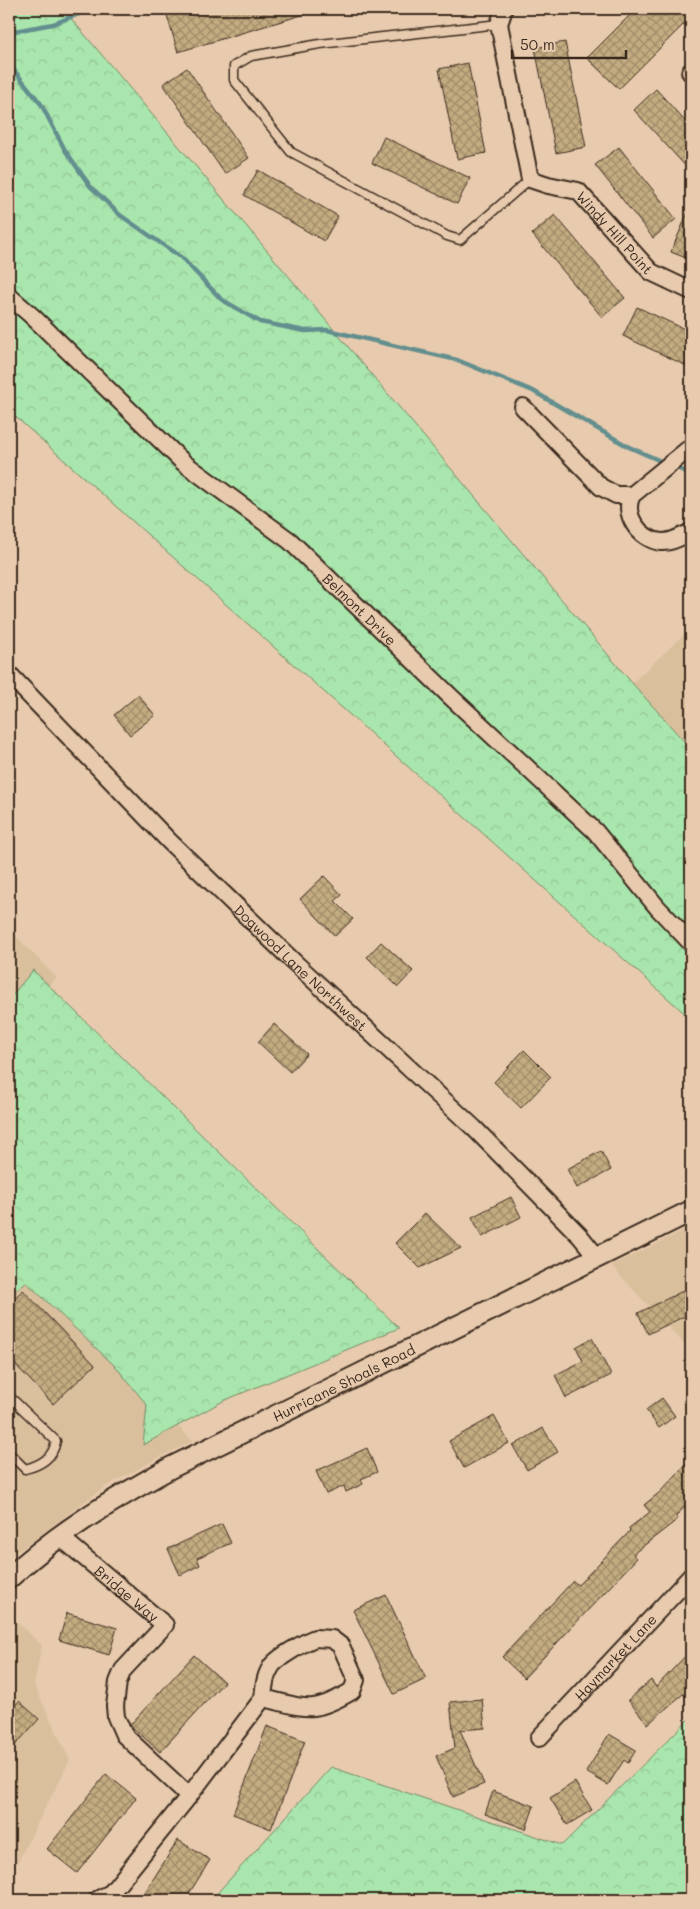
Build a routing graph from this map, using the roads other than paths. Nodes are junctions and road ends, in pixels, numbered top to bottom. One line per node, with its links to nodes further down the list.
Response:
1 (501, 17): 2 (street); 2 (lane)
2 (530, 179): 3 (street, Windy Hill Point)
3 (691, 291)
4 (9, 296): 10 (street, Belmont Drive)
5 (523, 406): 7 (street)
6 (691, 447): 7 (street)
7 (632, 494): 8 (street)
8 (691, 532)
9 (9, 674): 12 (street, Dogwood Lane Northwest)
10 (691, 943)
11 (691, 1210): 12 (street, Hurricane Shoals Road)
12 (597, 1257): 15 (street, Hurricane Shoals Road)
13 (9, 1396): 14 (lane)
14 (9, 1453)
15 (59, 1536): 17 (street, Hurricane Shoals Road); 20 (street, Bridge Way)
16 (691, 1576): 19 (street, Haymarket Lane)
17 (9, 1578)
18 (263, 1698): 18 (street); 20 (street)
19 (539, 1738)
20 (189, 1796): 21 (street)
21 (107, 1898)

